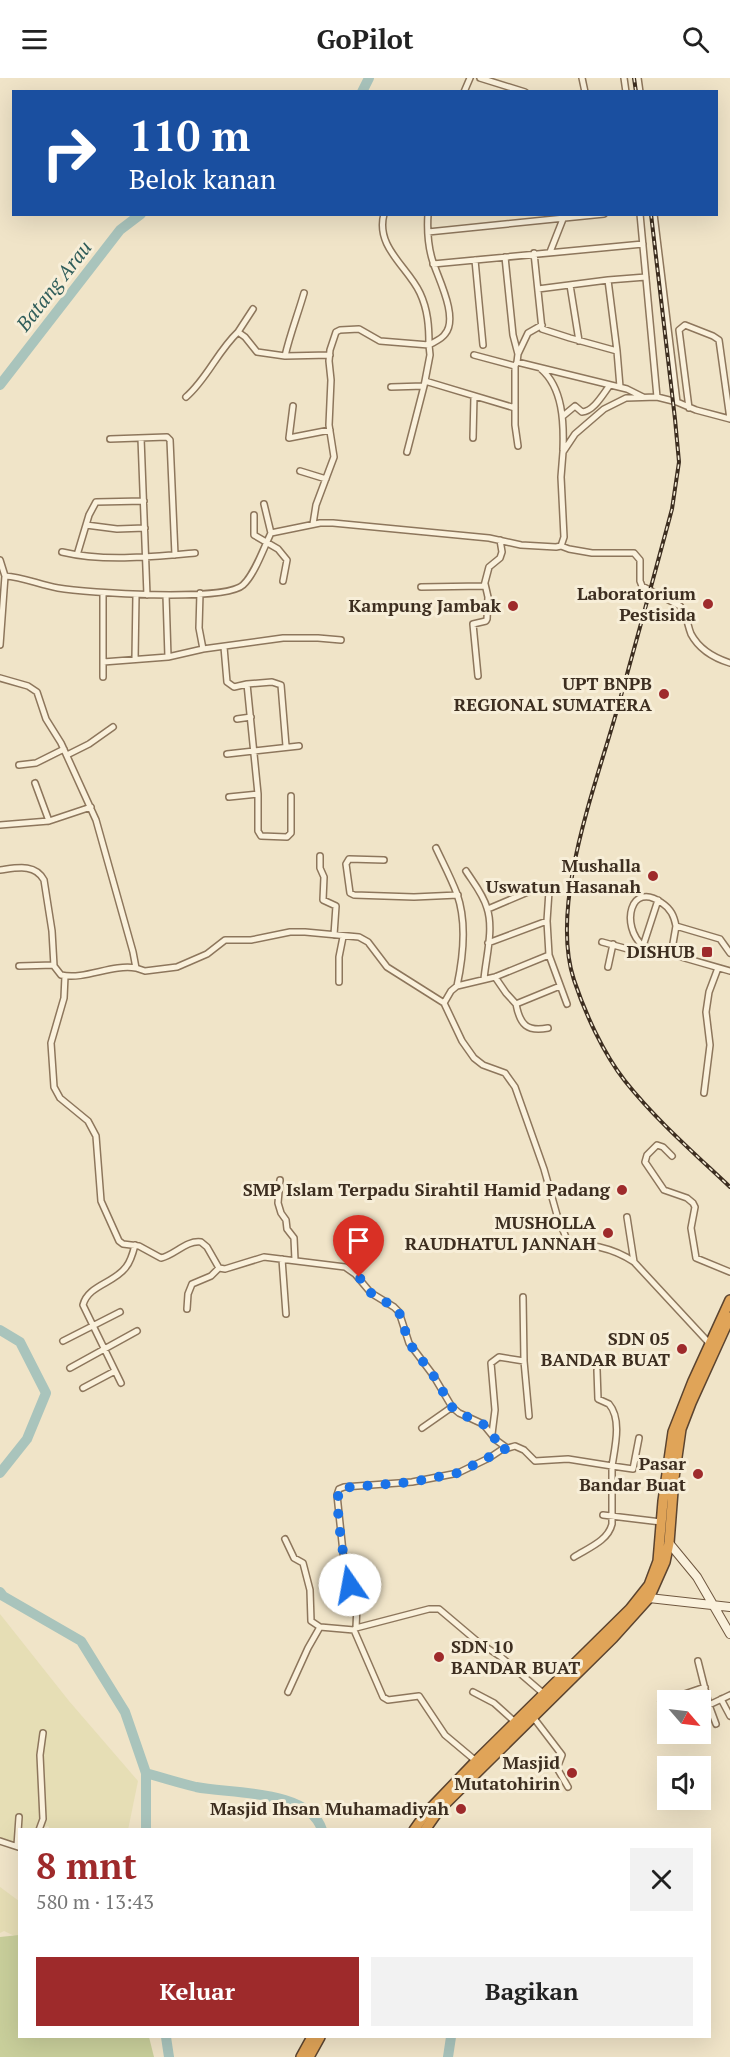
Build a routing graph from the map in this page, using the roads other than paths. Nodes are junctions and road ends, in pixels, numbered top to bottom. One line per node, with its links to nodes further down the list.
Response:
1 (480, 78): 2 (street)
2 (519, 90)
3 (384, 216): 27 (street)
4 (428, 216): 11 (street)
5 (530, 216): 10 (street)
6 (580, 216): 9 (street)
7 (640, 216): 12 (street)
8 (654, 216): 44 (street)
9 (563, 217): 10 (street); 13 (street)
10 (530, 222): 11 (street)
11 (428, 232): 17 (street)
12 (643, 244): 13 (street); 18 (street)
13 (550, 252): 14 (street)
14 (534, 253): 15 (street); 21 (street)
15 (505, 257): 16 (street); 30 (street)
16 (476, 260): 17 (street); 28 (street)
17 (433, 264): 27 (street)
18 (646, 277): 19 (street); 43 (street)
19 (608, 280): 20 (street); 29 (street)
20 (570, 285): 21 (street); 26 (street)
21 (538, 289): 24 (street)
22 (304, 293): 33 (street)
23 (253, 309): 25 (street)
24 (542, 325): 26 (street); 30 (street)
25 (238, 332): 33 (street); 41 (street)
26 (579, 341): 29 (street)
27 (429, 345): 31 (street); 36 (street)
28 (483, 345)
29 (617, 351): 39 (street)
30 (518, 354): 34 (street)
31 (330, 355): 33 (street); 50 (street)
32 (474, 355): 34 (street)
33 (285, 356)
34 (516, 364): 35 (street); 46 (street)
35 (540, 368): 37 (street); 48 (street)
36 (425, 384): 38 (street); 40 (street); 55 (street)
37 (610, 385): 39 (street); 48 (street)
38 (391, 387)
39 (620, 387): 42 (street)
40 (474, 396): 46 (street); 52 (street)
41 (186, 397)
42 (643, 397): 43 (street); 56 (street)
43 (657, 397): 44 (street)
44 (677, 402): 47 (street)
45 (293, 406): 50 (street)
46 (515, 408): 54 (street)
47 (688, 408): 49 (street); 49 (street)
48 (563, 416): 56 (street)
49 (730, 419)
50 (330, 430): 58 (street)
51 (141, 438): 53 (street); 59 (street); 72 (street)
52 (473, 438)
53 (110, 439)
54 (518, 446)
55 (407, 452)
56 (562, 452): 68 (street)
57 (300, 471): 58 (street)
58 (326, 479): 62 (street)
59 (144, 501): 63 (street); 64 (street)
60 (264, 504): 65 (street)
61 (254, 515): 67 (street)
62 (313, 524): 65 (street); 66 (street)
63 (86, 525): 64 (street); 71 (street)
64 (145, 528): 73 (street)
65 (272, 532): 67 (street)
66 (500, 540): 68 (street); 77 (street)
67 (266, 543): 76 (street); 80 (street)
68 (561, 546): 91 (street)
69 (62, 552): 71 (street)
70 (195, 553): 72 (street)
71 (77, 555): 73 (street)
72 (175, 555): 73 (street)
73 (146, 556): 82 (street)
74 (0, 560): 75 (street)
75 (4, 576): 79 (street); 85 (street)
76 (284, 581)
77 (485, 584): 78 (street); 92 (street)
78 (421, 587)
79 (103, 593): 81 (street); 90 (street)
80 (200, 593): 83 (street); 87 (street)
81 (136, 595): 82 (street); 89 (street)
82 (147, 595): 83 (street)
83 (166, 595): 88 (street)
84 (341, 640): 86 (street)
85 (0, 645)
86 (224, 647): 87 (street); 95 (street)
87 (203, 649): 88 (street)
88 (168, 657): 89 (street)
89 (135, 659): 90 (street)
90 (104, 662): 93 (street)
91 (730, 663)
92 (478, 676)
93 (103, 677)
94 (0, 678): 101 (street)
95 (247, 684): 96 (street); 99 (street)
96 (250, 717): 97 (street); 102 (street)
97 (237, 719)
98 (113, 726): 104 (street)
99 (286, 746): 100 (street); 102 (street)
100 (299, 746)
101 (64, 749): 104 (street); 105 (street)
102 (254, 750): 103 (street); 107 (street)
103 (227, 754)
104 (67, 755): 110 (street)
105 (19, 765)
106 (35, 783): 111 (street)
107 (258, 795): 108 (street); 109 (street)
108 (291, 796)
109 (229, 797)
110 (91, 807): 111 (street); 135 (street)
111 (49, 821): 112 (street)
112 (0, 825)
113 (436, 848): 118 (street)
114 (320, 856): 123 (street)
115 (384, 860): 118 (street)
116 (0, 870): 132 (street)
117 (465, 871): 120 (street)
118 (458, 895): 142 (street)
119 (658, 900): 122 (street); 128 (street); 128 (street)
120 (488, 909): 121 (street); 126 (street)
121 (547, 921): 126 (street); 130 (street)
122 (676, 926): 129 (street); 131 (street)
123 (334, 935): 124 (street); 135 (street)
124 (343, 937): 141 (street); 144 (street)
125 (602, 942): 127 (street)
126 (488, 943): 140 (street)
127 (613, 944): 128 (street); 134 (street)
128 (643, 946): 131 (street)
129 (730, 953)
130 (549, 955): 139 (street); 143 (street)
131 (671, 955): 136 (street)
132 (54, 965): 133 (street); 138 (street)
133 (19, 966)
134 (608, 967)
135 (136, 968): 138 (street)
136 (718, 968): 137 (street); 148 (street)
137 (730, 971)
138 (65, 976): 152 (street)
139 (495, 977): 140 (street); 145 (street)
140 (484, 979): 142 (street)
141 (339, 982)
142 (457, 986): 144 (street)
143 (560, 986): 145 (street); 146 (street)
144 (444, 1004): 155 (street)
145 (516, 1004): 147 (street)
146 (567, 1004)
147 (549, 1028)
148 (704, 1093)
149 (672, 1156): 157 (street)
150 (280, 1180): 154 (street)
151 (627, 1216): 155 (street)
152 (135, 1245): 156 (street); 164 (street)
153 (282, 1259): 154 (street); 156 (street); 162 (street)
154 (295, 1260): 175 (street)
155 (634, 1262): 167 (street)
156 (219, 1268): 160 (street)
157 (730, 1272)
158 (523, 1297): 169 (street)
159 (730, 1300): 167 (highway)
160 (188, 1309)
161 (120, 1312): 164 (street)
162 (286, 1314)
163 (730, 1317): 186 (highway)
164 (92, 1326): 166 (street); 168 (street)
165 (137, 1331): 168 (street)
166 (63, 1341)
167 (710, 1344): 184 (highway)
168 (104, 1349): 170 (street); 172 (street)
169 (524, 1361): 176 (street); 178 (street)
170 (70, 1368)
171 (597, 1370): 181 (street)
172 (115, 1371): 173 (street); 174 (street)
173 (121, 1383)
174 (83, 1389)
175 (452, 1407): 177 (street); 178 (street)
176 (529, 1416)
177 (422, 1428)
178 (492, 1434): 180 (street)
179 (639, 1438): 181 (street)
180 (507, 1448): 181 (street); 192 (street)
181 (612, 1466): 183 (street)
182 (603, 1515): 183 (street)
183 (612, 1516): 184 (street); 187 (street)
184 (661, 1522): 200 (highway)
185 (285, 1539): 191 (street)
186 (669, 1543): 188 (highway); 189 (street)
187 (574, 1557)
188 (650, 1598): 189 (street); 206 (highway)
189 (711, 1604): 190 (street); 193 (street)
190 (730, 1607)
191 (320, 1628): 192 (street); 198 (street)
192 (355, 1629): 200 (street); 210 (street)
193 (730, 1634)
194 (698, 1661): 195 (street)
195 (705, 1687): 196 (street); 197 (street)
196 (696, 1690)
197 (706, 1690)
198 (288, 1692)
199 (473, 1692): 207 (street)
200 (544, 1694): 207 (highway)
201 (730, 1695): 202 (street)
202 (721, 1699): 203 (street); 205 (street)
203 (711, 1703)
204 (711, 1710): 208 (street)
205 (730, 1716)
206 (533, 1717): 211 (street); 216 (highway)
207 (515, 1722): 210 (highway)
208 (716, 1724)
209 (43, 1733): 214 (street)
210 (476, 1761): 215 (highway)
211 (568, 1787)
212 (19, 1817): 213 (street)
213 (19, 1828)
214 (40, 1828)
215 (416, 1828)
216 (426, 1828)
217 (0, 1841): 218 (street)
218 (18, 1846)
219 (311, 2038): 221 (highway)
220 (319, 2038): 222 (highway)
221 (301, 2057)
222 (309, 2057)

